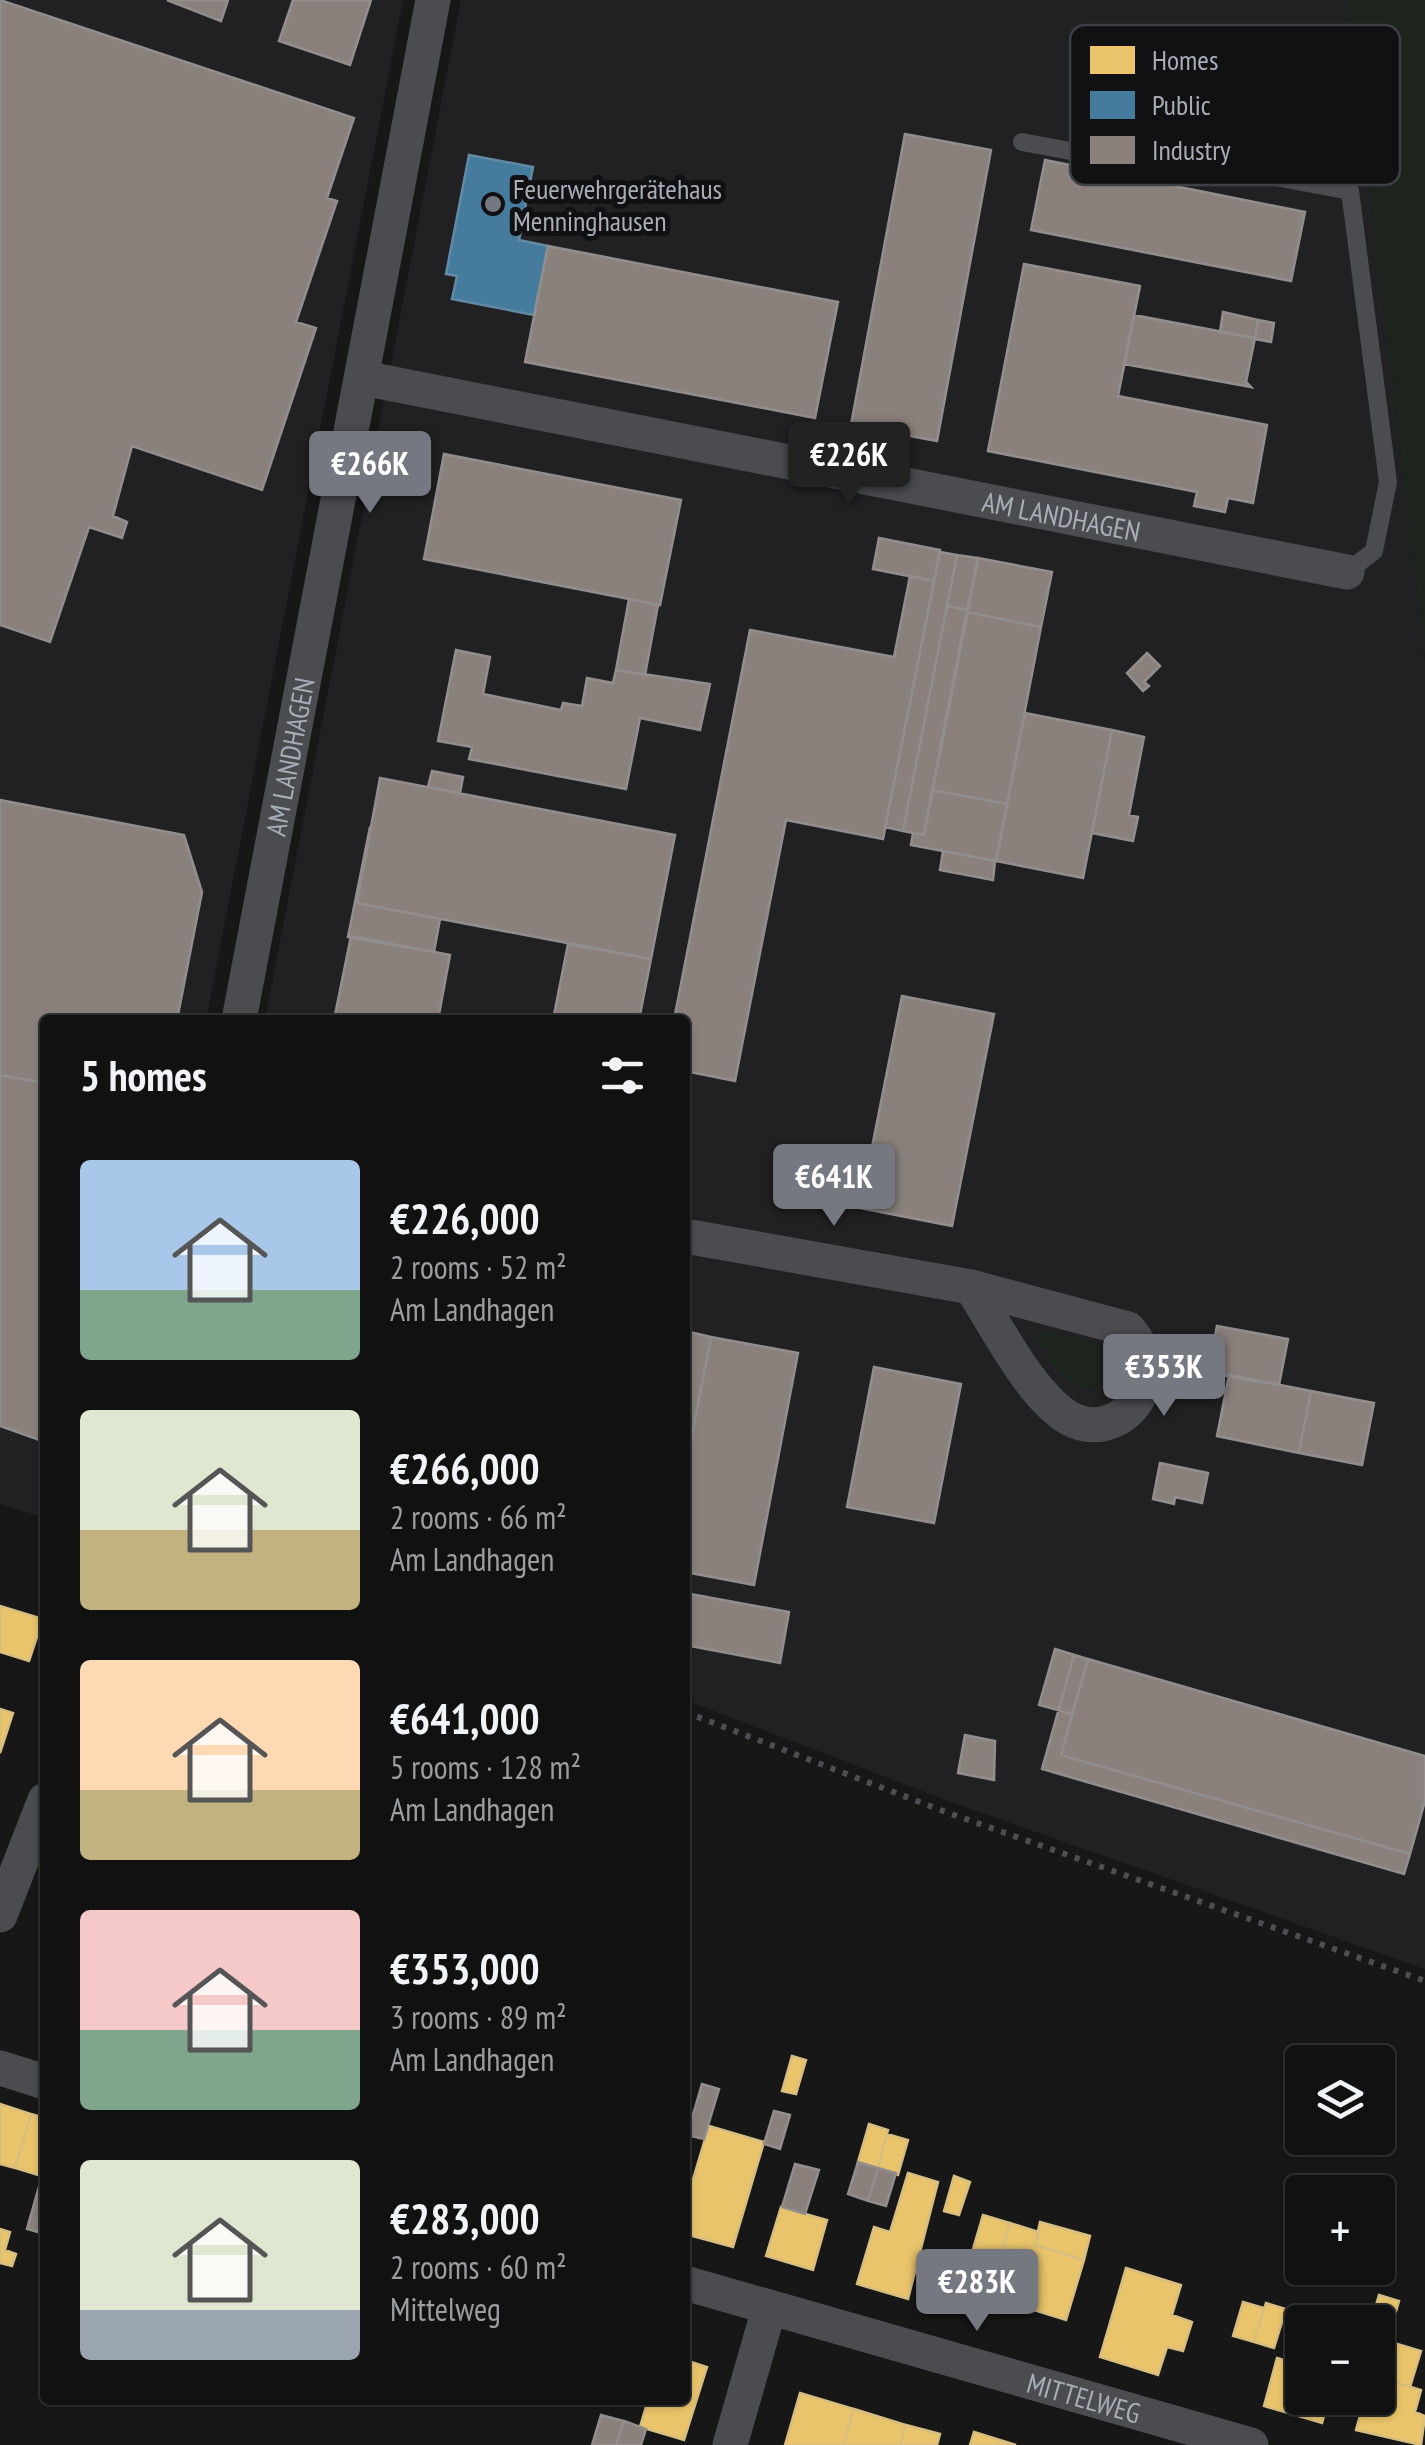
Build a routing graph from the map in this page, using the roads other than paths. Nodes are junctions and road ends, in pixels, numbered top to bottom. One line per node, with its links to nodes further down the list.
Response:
1 (433, 0): 5 (street, AM LANDHAGEN)
2 (1022, 142): 3 (lane)
3 (1070, 150)
4 (1314, 185): 6 (lane)
5 (363, 378): 6 (street, AM LANDHAGEN); 7 (street, AM LANDHAGEN)
6 (1347, 572)
7 (240, 1015)
8 (690, 1237): 9 (street)
9 (971, 1287): 9 (street)
10 (40, 1813): 11 (street)
11 (0, 1916)
12 (0, 2068): 13 (street)
13 (40, 2080)
14 (690, 2285): 15 (street, MITTELWEG)
15 (769, 2309): 16 (street); 17 (street, MITTELWEG)
16 (730, 2445)
17 (1251, 2445)

